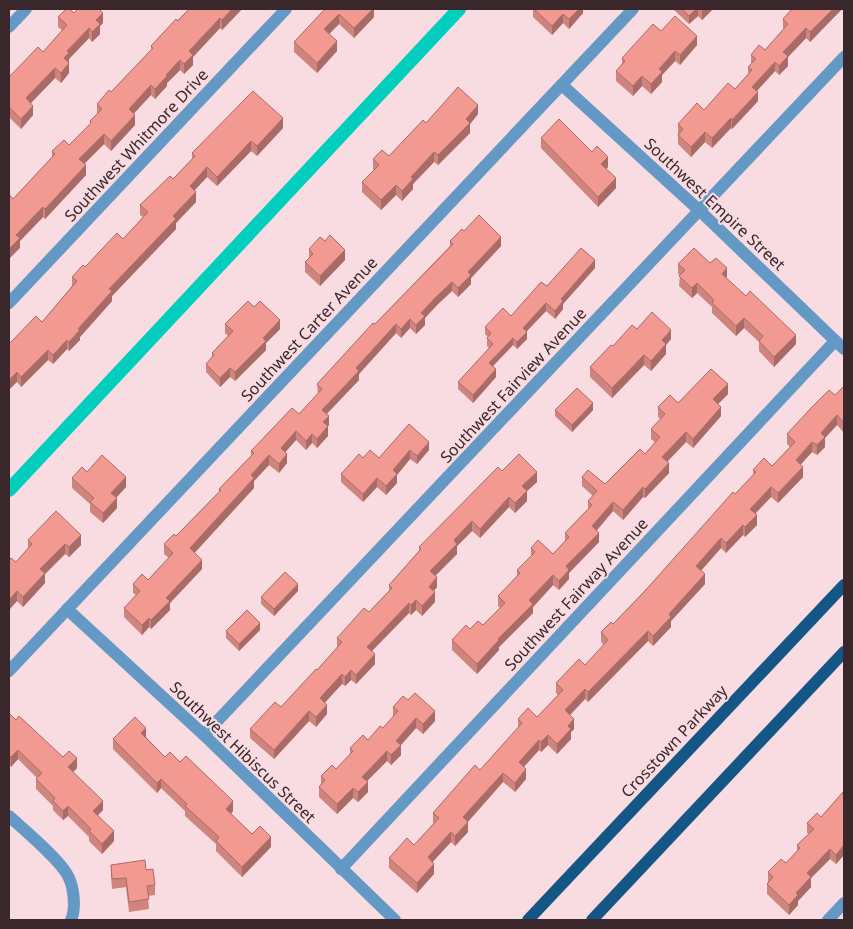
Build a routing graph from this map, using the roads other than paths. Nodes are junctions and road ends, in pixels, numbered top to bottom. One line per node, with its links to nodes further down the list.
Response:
1 (26, 9): 4 (street)
2 (286, 9): 8 (street, Southwest Whitmore Drive)
3 (633, 9): 6 (street, Southwest Carter Avenue)
4 (9, 27)
5 (844, 57): 7 (street, Southwest Fairview Avenue)
6 (562, 85): 7 (street, Southwest Empire Street); 11 (street, Southwest Carter Avenue)
7 (700, 211): 9 (street, Southwest Empire Street); 14 (street, Southwest Fairview Avenue)
8 (9, 303)
9 (840, 345): 16 (street, Southwest Fairway Avenue)
10 (844, 585): 20 (main road, Crosstown Parkway)
11 (67, 609): 13 (street, Southwest Carter Avenue); 14 (street, Southwest Hibiscus Street)
12 (844, 652): 21 (main road)
13 (9, 671)
14 (204, 735): 16 (street, Southwest Hibiscus Street)
15 (9, 816): 18 (street)
16 (341, 869): 19 (street, Southwest Hibiscus Street)
17 (844, 903): 22 (street)
18 (71, 920)
19 (396, 920)
20 (528, 920)
21 (592, 920)
22 (828, 920)

